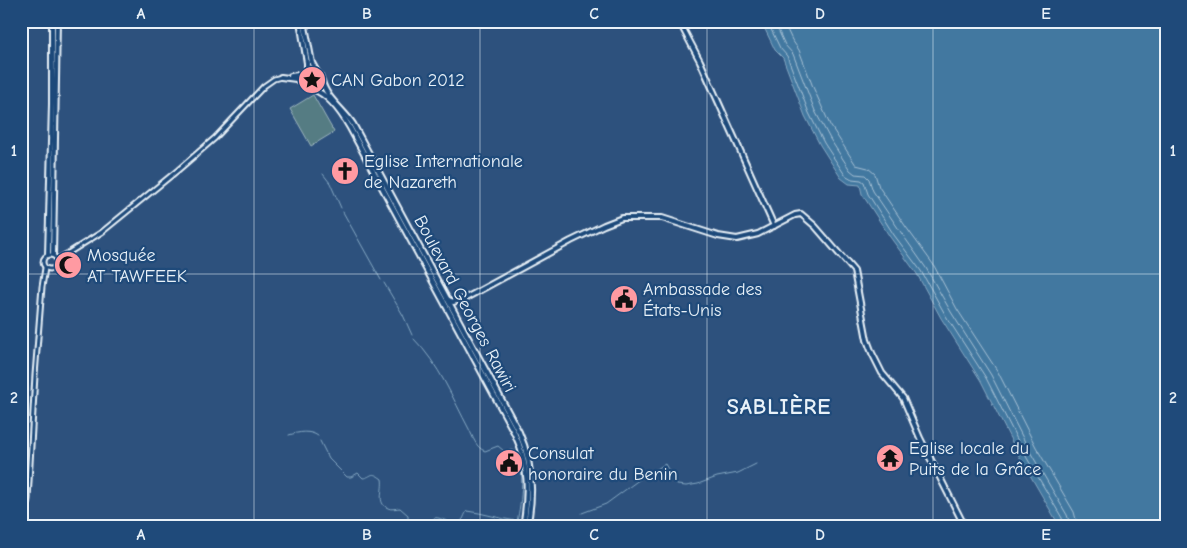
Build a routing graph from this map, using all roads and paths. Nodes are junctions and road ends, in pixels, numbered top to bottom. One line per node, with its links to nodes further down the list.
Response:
1 (52, 21): 13 (main road)
2 (57, 21): 13 (main road)
3 (300, 21): 7 (main road)
4 (304, 21): 6 (main road)
5 (679, 21): 12 (main road)
6 (317, 72): 7 (main road); 9 (main road)
7 (306, 73): 8 (main road); 10 (main road)
8 (281, 77): 10 (main road); 14 (street)
9 (322, 81): 11 (main road); 16 (main road, Boulevard Georges Rawiri)
10 (304, 84): 11 (main road)
11 (312, 89): 20 (main road, Boulevard Georges Rawiri)
12 (774, 226): 17 (main road); 22 (main road)
13 (51, 255): 14 (street); 15 (street)
14 (57, 260): 15 (street)
15 (45, 268): 19 (street)
16 (447, 299): 17 (main road); 18 (main road, Boulevard Georges Rawiri)
17 (459, 301): 18 (main road)
18 (454, 312): 21 (main road, Boulevard Georges Rawiri)
19 (24, 527)
20 (523, 527)
21 (527, 527)
22 (965, 527)

